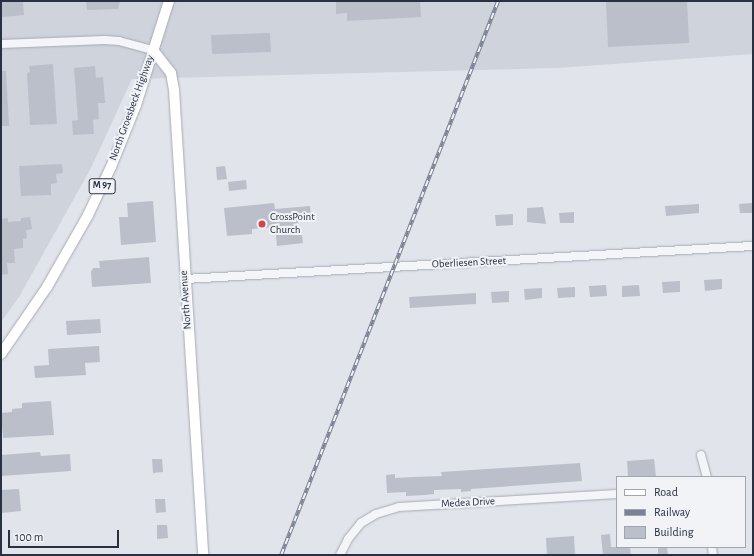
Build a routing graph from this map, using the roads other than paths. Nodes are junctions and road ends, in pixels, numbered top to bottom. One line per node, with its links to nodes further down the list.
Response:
1 (169, 1): 3 (main road, North Groesbeck Highway / M 97)
2 (1, 44): 3 (street)
3 (153, 50): 5 (main road, North Avenue); 6 (main road, North Groesbeck Highway / M 97)
4 (753, 246): 5 (street, Oberliesen Street)
5 (185, 279): 10 (main road, North Avenue)
6 (1, 354)
7 (701, 455): 8 (street)
8 (707, 476)
9 (616, 494): 11 (street, Medea Drive)
10 (203, 555)
11 (340, 555)

